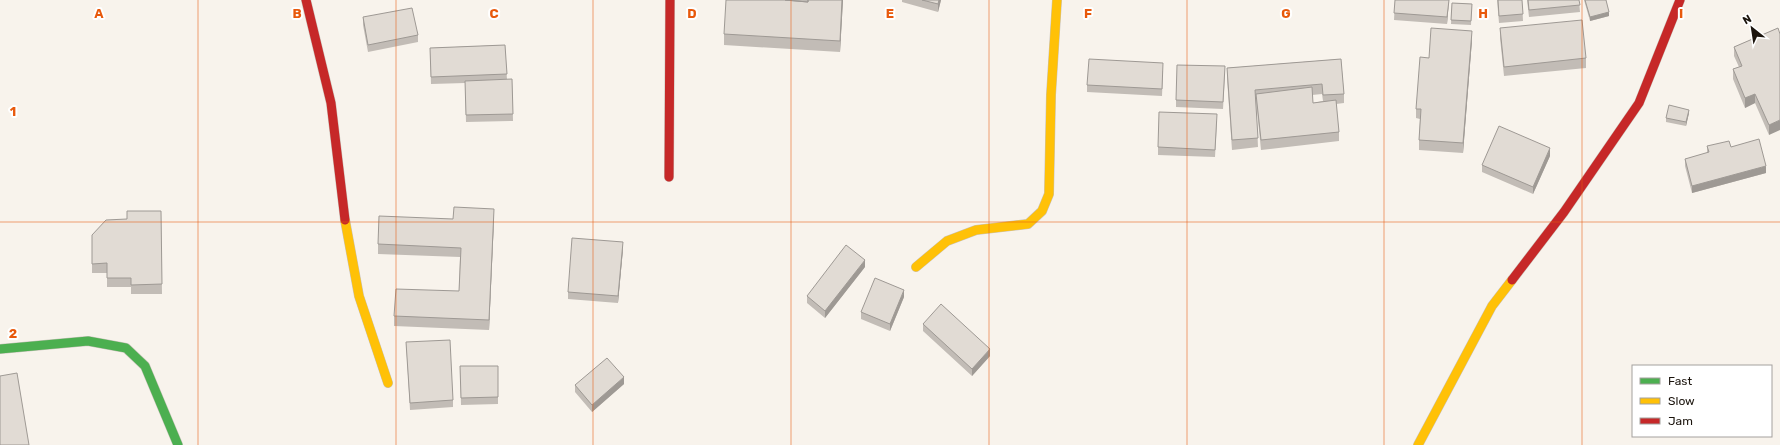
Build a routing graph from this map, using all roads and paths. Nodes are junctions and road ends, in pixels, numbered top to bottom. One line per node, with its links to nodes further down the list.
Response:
1 (306, 0): 8 (street)
2 (670, 0): 5 (street)
3 (1057, 0): 6 (street)
4 (1680, 0): 10 (street)
5 (669, 177)
6 (916, 267)
7 (0, 349): 9 (street)
8 (388, 383)
9 (178, 445)
10 (1418, 445)

